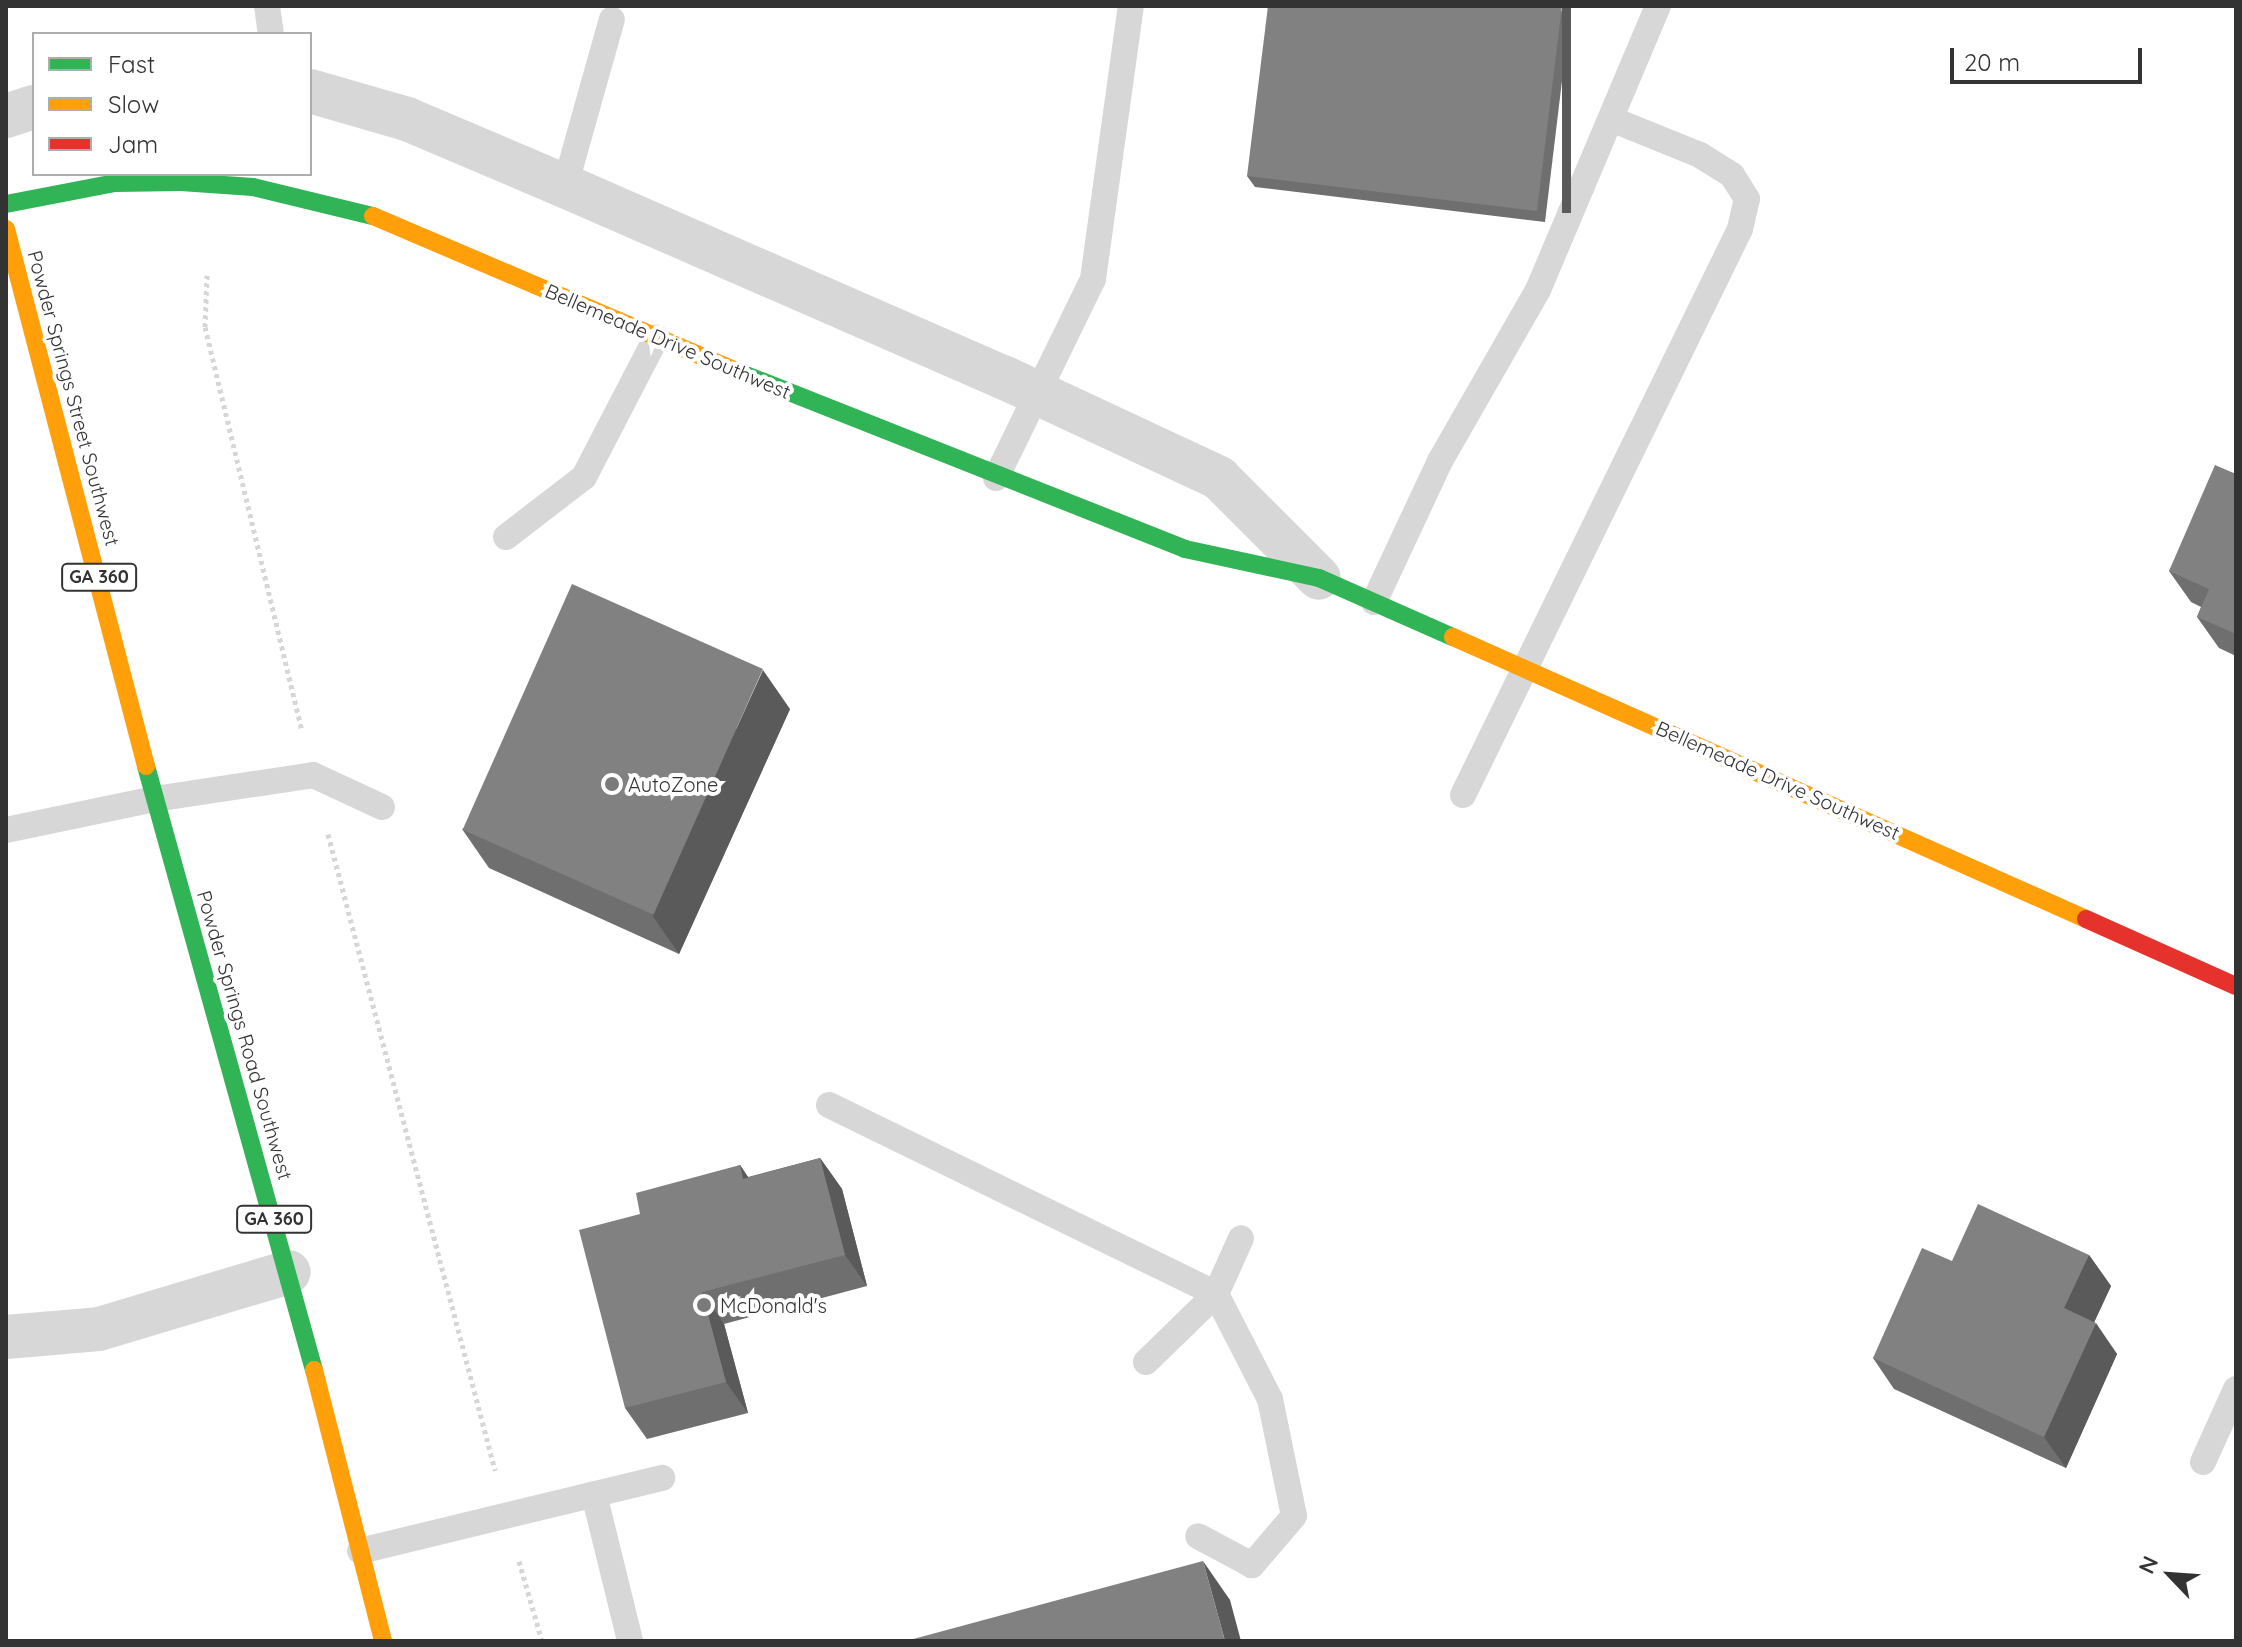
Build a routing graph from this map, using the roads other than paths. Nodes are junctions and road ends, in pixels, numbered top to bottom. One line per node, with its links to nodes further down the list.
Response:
1 (267, 6): 5 (lane)
2 (1131, 6): 14 (lane)
3 (1658, 6): 9 (lane)
4 (612, 19): 10 (lane)
5 (271, 32)
6 (312, 92): 10 (street, Bellemeade Drive Southwest)
7 (32, 108): 8 (street)
8 (6, 116)
9 (1611, 119): 18 (lane); 19 (lane)
10 (565, 186): 14 (street, Bellemeade Drive Southwest)
11 (6, 204): 13 (street, Bellemeade Drive Southwest)
12 (6, 229): 20 (street, Powder Springs Street Southwest / GA 360)
13 (656, 338): 15 (street, Bellemeade Drive Southwest); 16 (lane)
14 (1036, 393): 15 (lane); 17 (street, Bellemeade Drive Southwest)
15 (996, 478): 17 (street, Bellemeade Drive Southwest)
16 (506, 537)
17 (1319, 578): 18 (street, Bellemeade Drive Southwest)
18 (1374, 602): 19 (street, Bellemeade Drive Southwest)
19 (1525, 668): 21 (lane); 25 (street, Bellemeade Drive Southwest)
20 (124, 673): 22 (street, Powder Springs Road Southwest / GA 360)
21 (1463, 795)
22 (155, 799): 23 (lane); 24 (lane); 28 (street, Powder Springs Road Southwest / GA 360)
23 (382, 807)
24 (6, 830)
25 (2236, 986)
26 (829, 1105): 29 (lane)
27 (1241, 1238): 29 (lane)
28 (289, 1272): 30 (street); 37 (street, Powder Springs Road Southwest / GA 360)
29 (1216, 1294): 31 (lane); 36 (lane)
30 (6, 1337)
31 (1146, 1362)
32 (2236, 1389): 33 (lane)
33 (2203, 1462)
34 (662, 1478): 35 (lane)
35 (594, 1494): 37 (lane); 39 (lane)
36 (1198, 1536)
37 (360, 1551): 38 (street, Powder Springs Road Southwest / GA 360)
38 (383, 1641)
39 (630, 1641)

